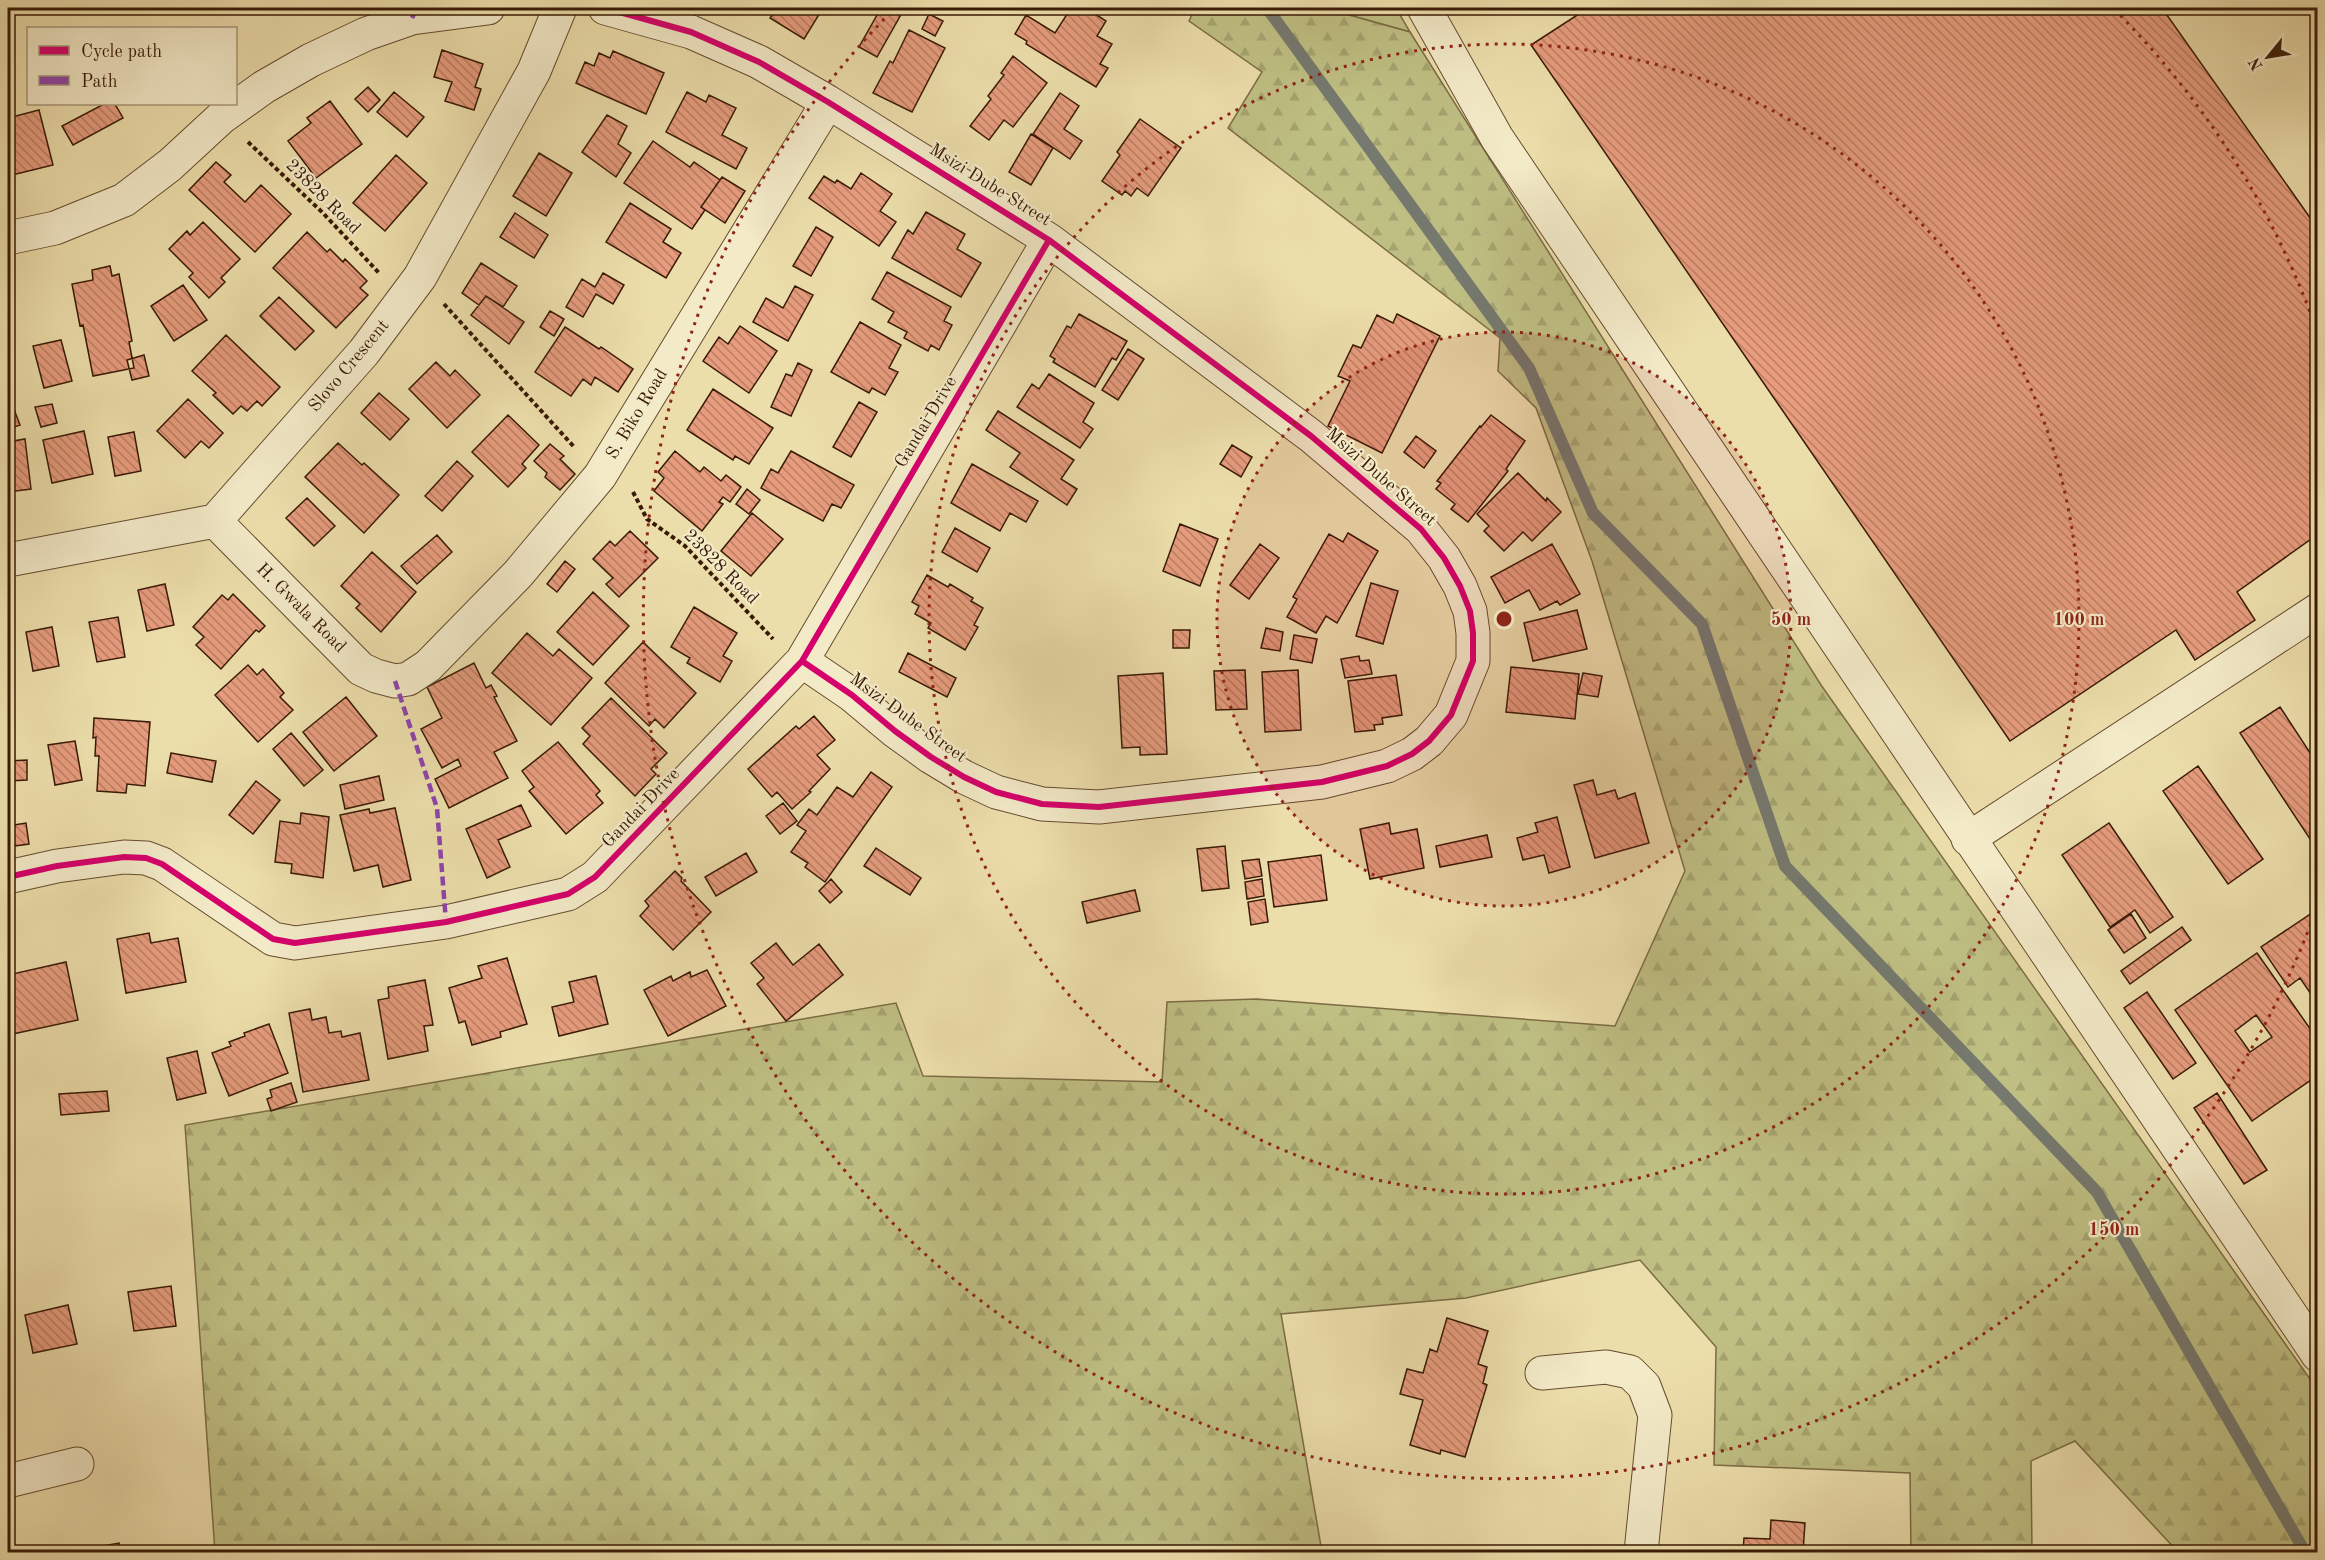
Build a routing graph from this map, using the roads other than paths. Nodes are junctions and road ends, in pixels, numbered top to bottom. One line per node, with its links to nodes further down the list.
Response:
1 (488, 8): 6 (street)
2 (563, 8): 8 (street, Slovo Crescent)
3 (604, 8): 5 (street, Msizi Dube Street)
4 (1424, 8): 13 (street)
5 (828, 102): 7 (street, Msizi Dube Street); 12 (street, S. Biko Road)
6 (8, 238)
7 (1049, 240): 11 (street, Gandai Drive); 11 (street, Msizi Dube Street)
8 (215, 521): 9 (street); 12 (street, H. Gwala Road)
9 (8, 560)
10 (2318, 610): 13 (street)
11 (802, 661): 14 (street, Gandai Drive)
12 (395, 681)
13 (1968, 839): 15 (street)
14 (8, 877)
15 (2318, 1355)
16 (1542, 1373): 19 (street)
17 (77, 1464): 18 (street)
18 (8, 1481)
19 (1641, 1552)

